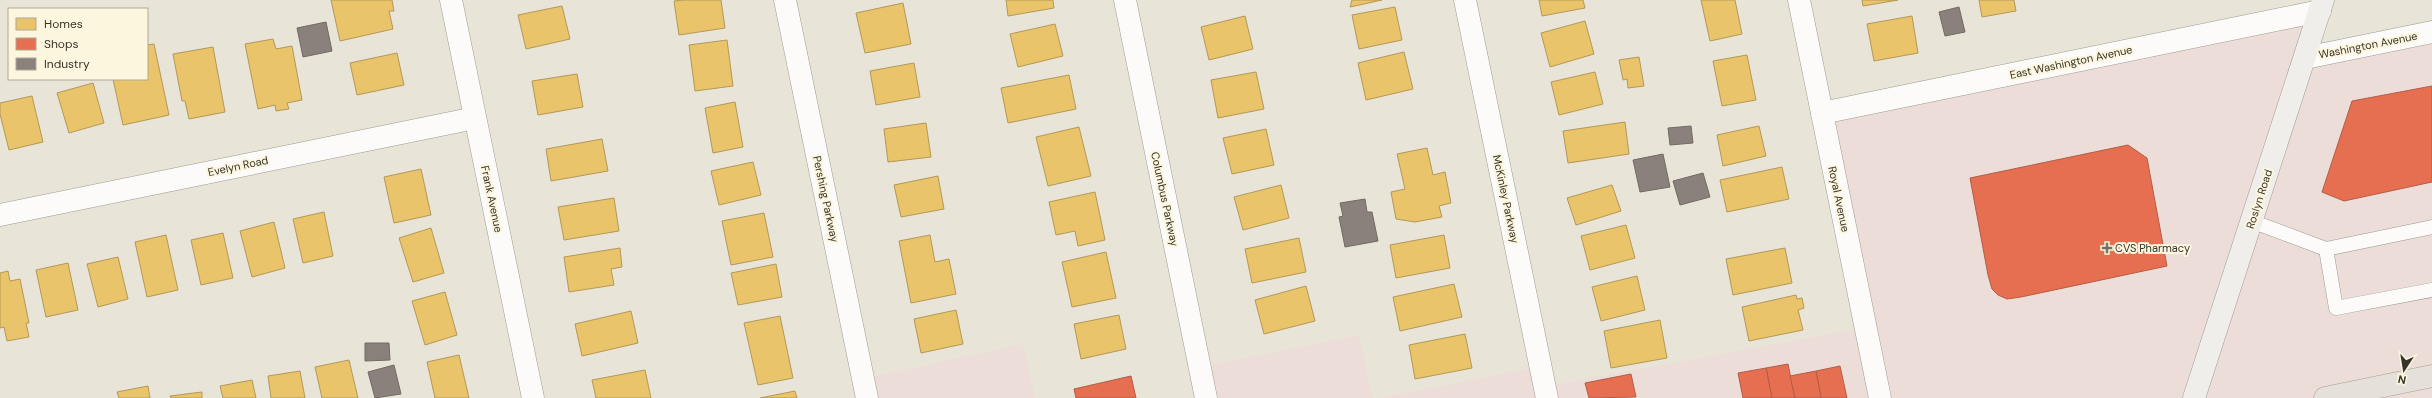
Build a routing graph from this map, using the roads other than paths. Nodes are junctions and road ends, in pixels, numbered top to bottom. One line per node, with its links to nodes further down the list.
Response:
1 (451, 0): 10 (street, Frank Avenue)
2 (785, 0): 18 (street, Pershing Parkway)
3 (1125, 0): 19 (street, Columbus Parkway)
4 (1465, 0): 20 (street, McKinley Parkway)
5 (1799, 0): 9 (street, Royal Avenue)
6 (2322, 5): 8 (main road, Roslyn Road); 9 (street, East Washington Avenue)
7 (2432, 32): 8 (street, Washington Avenue)
8 (2305, 58): 12 (main road, Roslyn Road)
9 (1822, 113): 21 (street, Royal Avenue)
10 (475, 118): 11 (street, Evelyn Road); 17 (street, Frank Avenue)
11 (0, 215)
12 (2251, 221): 14 (lane); 22 (main road, Roslyn Road)
13 (2432, 227): 14 (lane)
14 (2326, 249): 15 (lane)
15 (2432, 290)
16 (2432, 376): 23 (main road)
17 (533, 398)
18 (867, 398)
19 (1206, 398)
20 (1547, 398)
21 (1880, 398)
22 (2194, 398)
23 (2325, 398)

